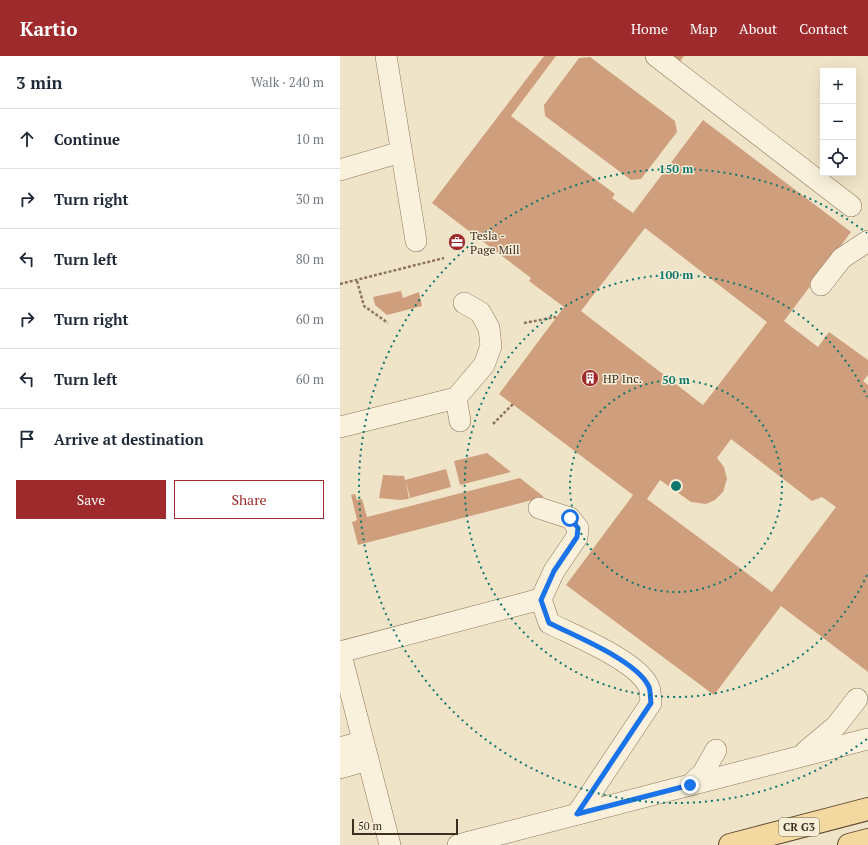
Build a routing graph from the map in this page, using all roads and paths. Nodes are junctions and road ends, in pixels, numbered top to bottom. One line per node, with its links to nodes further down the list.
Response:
1 (386, 56): 3 (lane)
2 (656, 56): 5 (lane)
3 (401, 152): 4 (lane); 6 (lane)
4 (340, 170)
5 (851, 206)
6 (416, 241)
7 (868, 241): 11 (lane)
8 (444, 258): 9 (path)
9 (357, 281): 10 (path); 14 (path)
10 (340, 284)
11 (821, 285)
12 (464, 303): 16 (lane)
13 (556, 318): 15 (path)
14 (388, 323)
15 (524, 323)
16 (456, 398): 18 (lane); 20 (lane)
17 (513, 404): 19 (path)
18 (460, 421)
19 (493, 424)
20 (340, 427)
21 (539, 508): 22 (lane)
22 (541, 600): 23 (lane); 33 (lane)
23 (340, 652): 28 (lane)
24 (857, 699): 29 (lane)
25 (868, 739): 29 (lane)
26 (340, 748): 28 (lane)
27 (716, 750): 31 (lane)
28 (366, 753): 30 (lane); 35 (lane)
29 (791, 759): 31 (lane)
30 (340, 768)
31 (690, 785): 33 (lane)
32 (868, 809): 37 (main road, CR G3)
33 (577, 814): 36 (lane)
34 (868, 840): 38 (main road)
35 (390, 845)
36 (458, 845)
37 (730, 845)
38 (849, 845)

